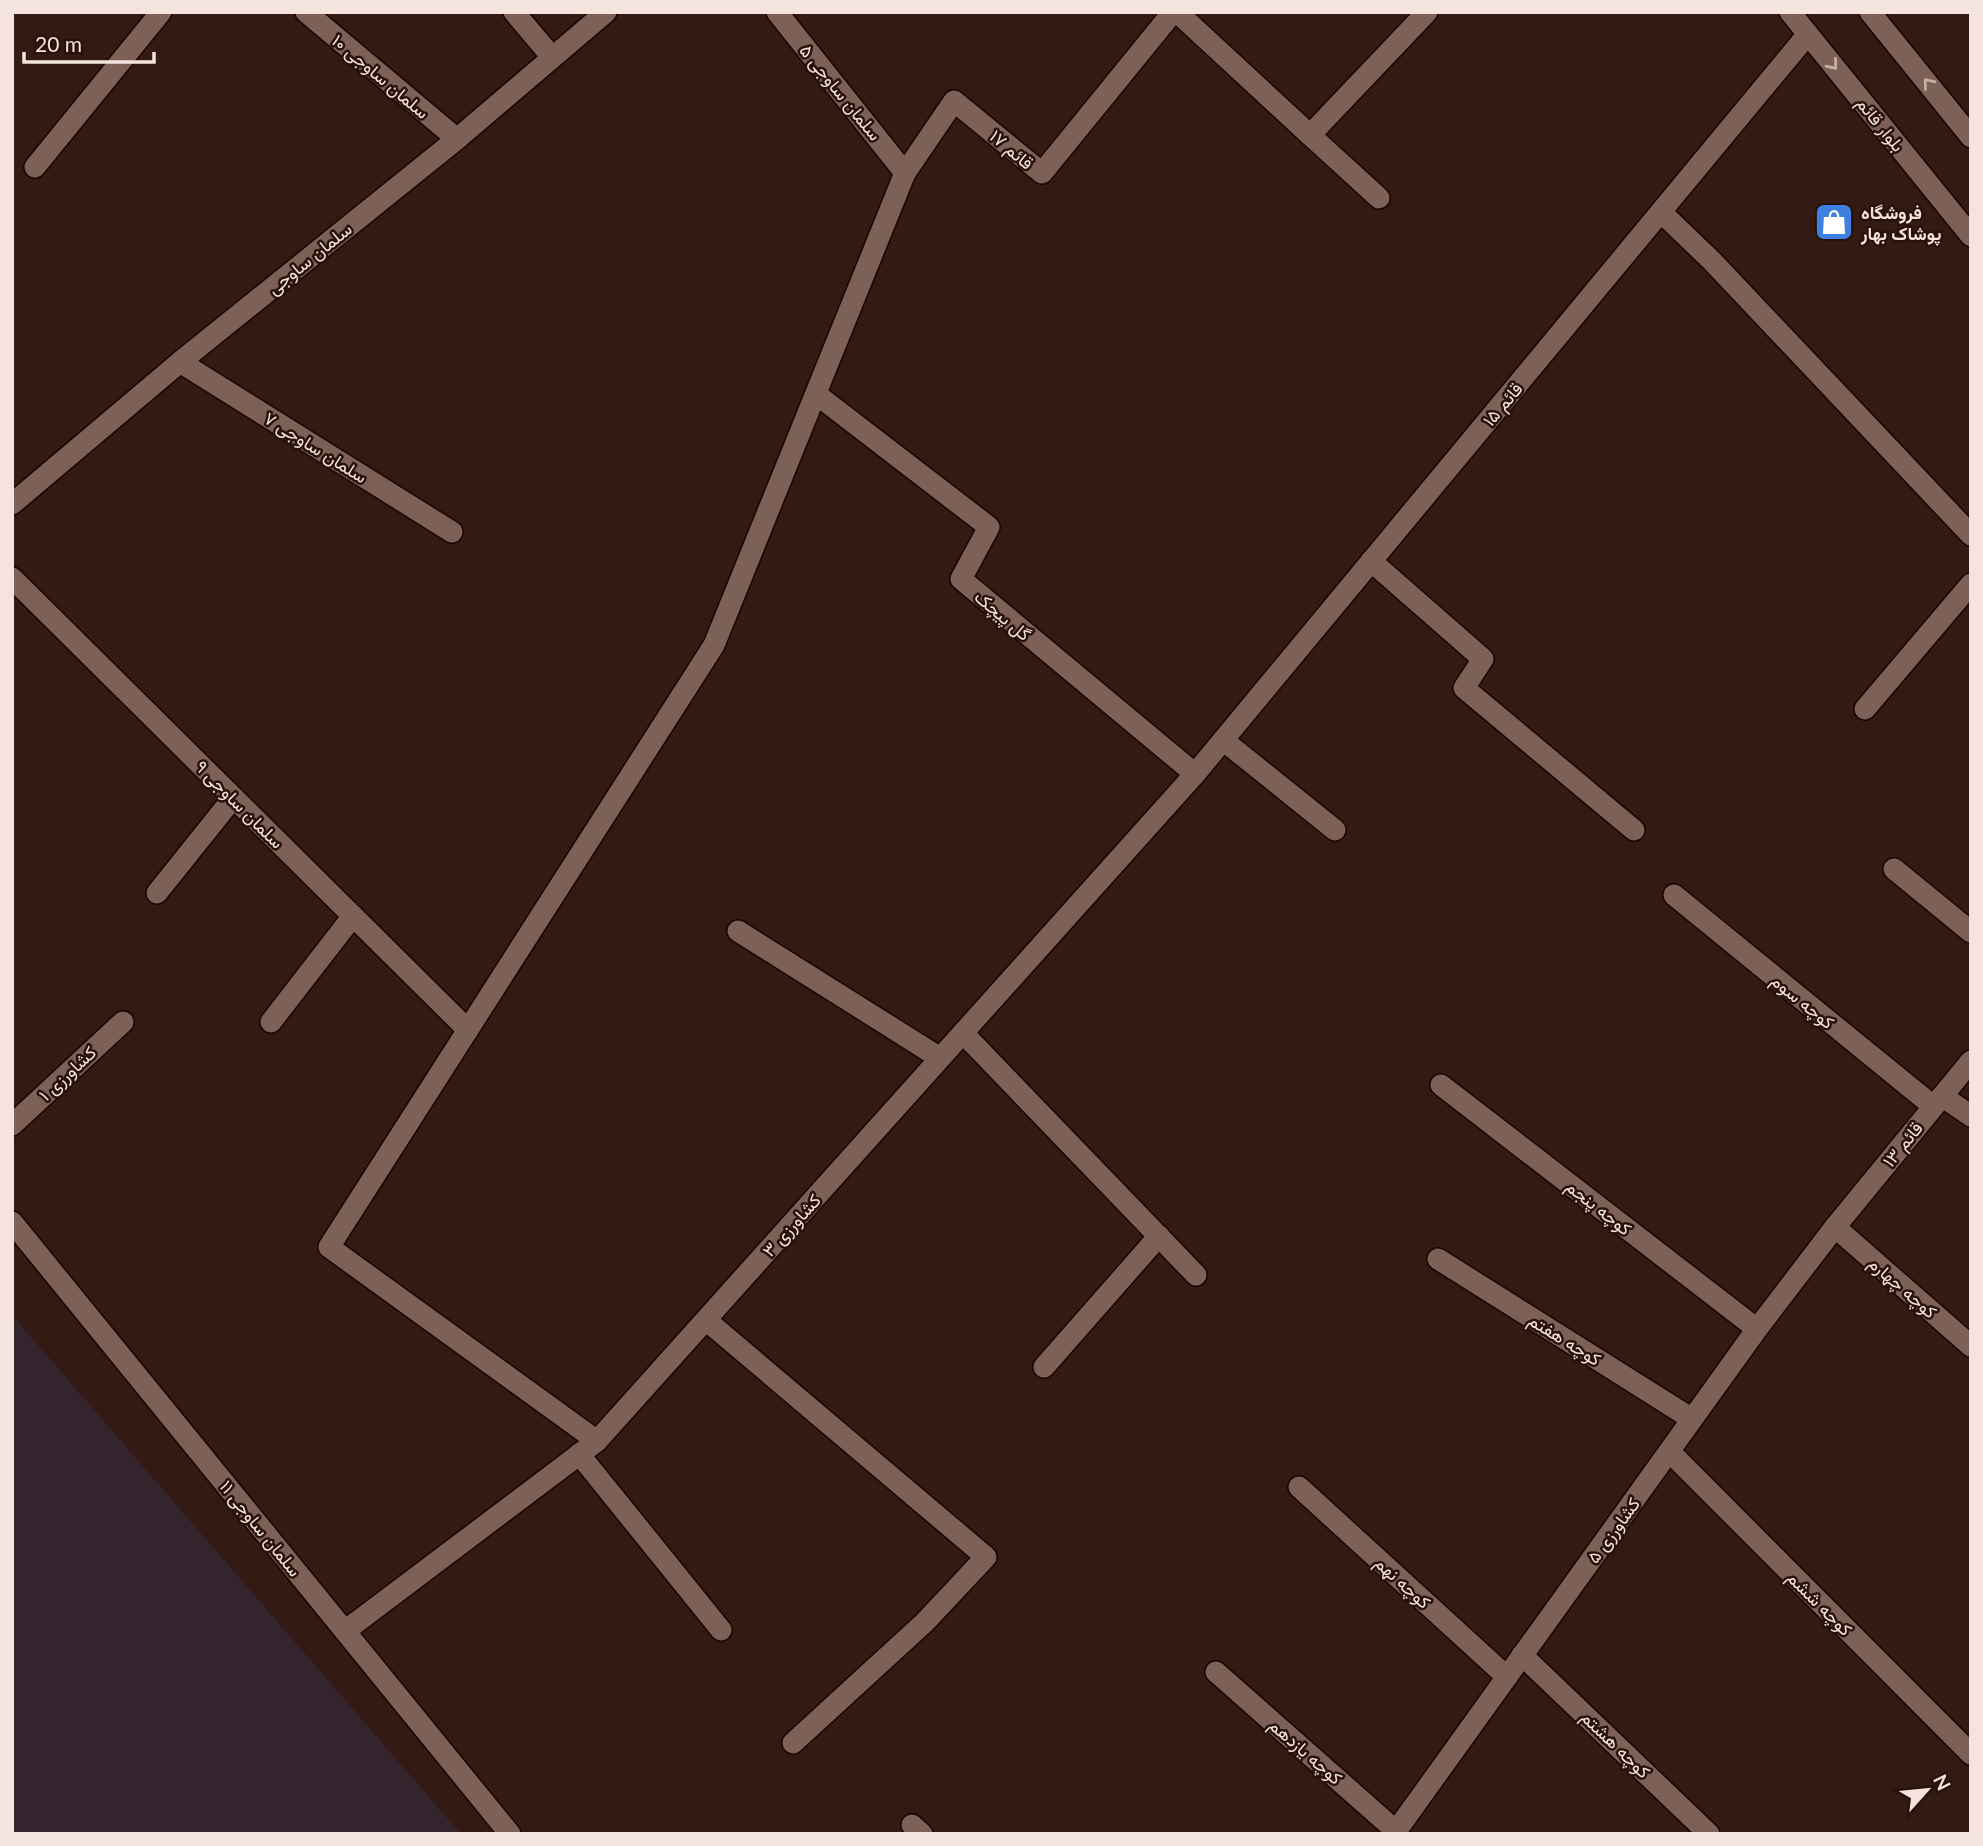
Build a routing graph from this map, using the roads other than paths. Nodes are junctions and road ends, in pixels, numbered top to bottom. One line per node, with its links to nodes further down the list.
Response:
1 (161, 12): 15 (street)
2 (306, 12): 14 (street, سلمان ساوجی ۱۰)
3 (514, 12): 11 (street)
4 (606, 12): 11 (street, سلمان ساوجی)
5 (777, 12): 16 (street, سلمان ساوجی ۵)
6 (1175, 12): 12 (street, قائم ۱۷); 16 (street, قائم ۱۷)
7 (1427, 12): 12 (street)
8 (1790, 12): 10 (street, بلوار قائم)
9 (1870, 12): 13 (street, one-way to 9)
10 (1808, 34): 18 (street, قائم ۱۵); 19 (street, بلوار قائم, one-way to 19)
11 (552, 57): 14 (street, سلمان ساوجی)
12 (1310, 135): 17 (street, قائم ۱۷)
13 (1971, 136)
14 (457, 139): 20 (street, سلمان ساوجی)
15 (36, 167)
16 (905, 173): 21 (street)
17 (1380, 198)
18 (1661, 212): 24 (street); 25 (street, قائم ۱۵)
19 (1971, 236)
20 (180, 362): 22 (street, سلمان ساوجی); 23 (street, سلمان ساوجی ۷)
21 (816, 394): 30 (street, گل پیچک); 42 (street)
22 (12, 504)
23 (452, 532)
24 (1971, 535)
25 (1371, 561): 29 (street, قائم ۱۵); 33 (street)
26 (12, 578): 31 (street, سلمان ساوجی ۹)
27 (1971, 584): 28 (street)
28 (1865, 709)
29 (1223, 740): 30 (street, قائم ۱۵); 32 (street)
30 (1195, 774): 43 (street, کشاورزی ۳)
31 (233, 798): 35 (street); 37 (street, سلمان ساوجی ۹)
32 (1335, 830)
33 (1634, 830)
34 (1894, 869): 39 (street)
35 (157, 893)
36 (1674, 895): 47 (street, کوچه سوم)
37 (353, 916): 41 (street); 42 (street, سلمان ساوجی ۹)
38 (738, 931): 44 (street)
39 (1971, 932)
40 (122, 1022): 49 (street, کشاورزی ۱)
41 (271, 1022)
42 (468, 1030): 60 (street)
43 (963, 1033): 44 (street, کشاورزی ۳); 52 (street)
44 (940, 1058): 55 (street, کشاورزی ۳)
45 (1971, 1061): 47 (street, قائم ۱۳)
46 (1441, 1085): 56 (street, کوچه پنجم)
47 (1937, 1101): 48 (street, کوچه سوم); 51 (street, قائم ۱۳)
48 (1971, 1116)
49 (12, 1125)
50 (12, 1222): 65 (street, سلمان ساوجی ۱۱)
51 (1835, 1227): 56 (street, کشاورزی ۵); 57 (street, کوچه چهارم)
52 (1159, 1236): 54 (street); 58 (street)
53 (1438, 1259): 59 (street, کوچه هفتم)
54 (1196, 1275)
55 (706, 1320): 60 (street, کشاورزی ۳); 69 (street)
56 (1757, 1329): 59 (street, کشاورزی ۵)
57 (1971, 1346)
58 (1044, 1367)
59 (1692, 1419): 61 (street, کشاورزی ۵)
60 (597, 1440): 62 (street, کشاورزی ۳)
61 (1670, 1452): 66 (street, کشاورزی ۵); 70 (street, کوچه ششم)
62 (579, 1454): 64 (street); 65 (street, کشاورزی ۳)
63 (1299, 1487): 68 (street, کوچه نهم)
64 (721, 1630)
65 (345, 1631): 72 (street, سلمان ساوجی ۱۱)
66 (1522, 1654): 68 (street, کشاورزی ۵); 73 (street, کوچه هشتم)
67 (1216, 1672): 71 (street, کوچه یازدهم)
68 (1507, 1677): 71 (street, کشاورزی ۵)
69 (793, 1743)
70 (1971, 1754)
71 (1395, 1832)
72 (510, 1834)
73 (1709, 1834)

